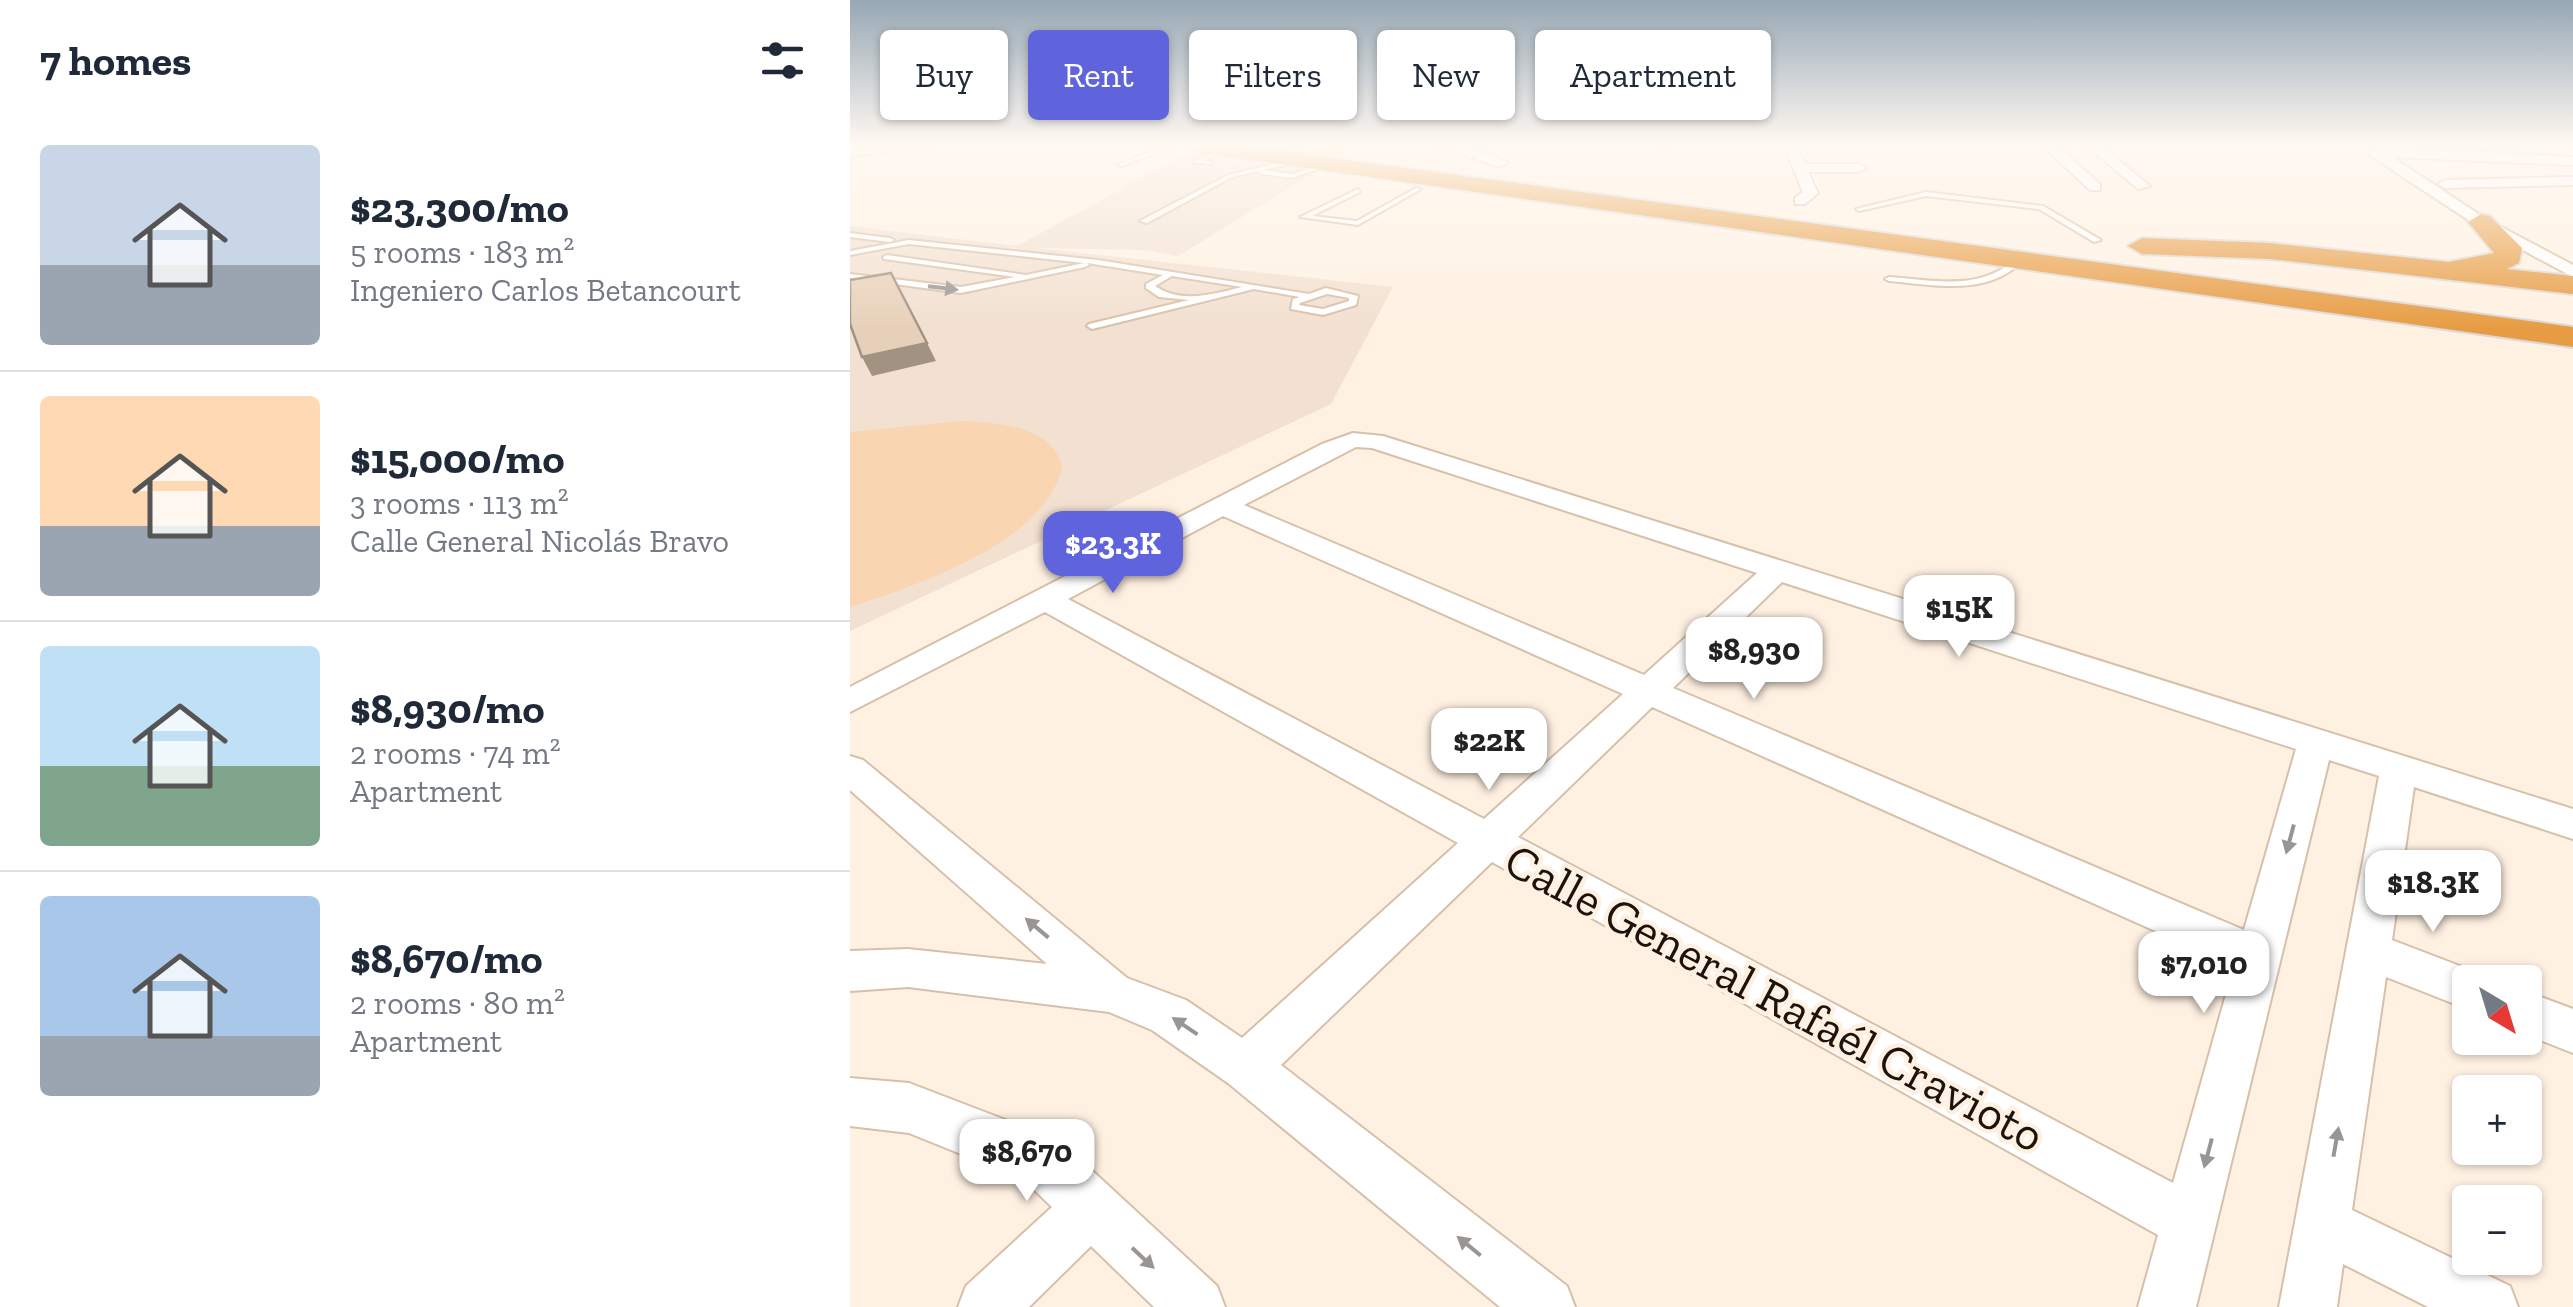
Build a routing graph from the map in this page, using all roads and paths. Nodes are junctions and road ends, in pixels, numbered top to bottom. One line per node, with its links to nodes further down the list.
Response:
1 (1169, 207): 8 (lane)
2 (1327, 207): 3 (lane)
3 (1386, 207)
4 (1729, 207): 17 (highway)
5 (1844, 207): 13 (highway)
6 (2460, 207): 9 (street)
7 (2483, 207): 19 (street)
8 (1144, 221)
9 (2481, 222): 19 (street); 20 (highway)
10 (850, 236): 11 (lane)
11 (909, 242): 12 (lane); 14 (lane)
12 (952, 246): 15 (lane); 16 (lane)
13 (2142, 246): 20 (highway); 28 (highway)
14 (850, 253)
15 (888, 256): 18 (lane); 23 (lane)
16 (1098, 262): 21 (lane); 23 (lane)
17 (2027, 262): 24 (lane); 30 (highway); 31 (highway)
18 (850, 265)
19 (2572, 265): 20 (highway)
20 (2412, 267)
21 (1172, 273): 25 (lane); 27 (lane)
22 (850, 276): 23 (lane, one-way to 23)
23 (1036, 277)
24 (1889, 279)
25 (1258, 286): 26 (lane); 27 (lane)
26 (1305, 296): 26 (lane)
27 (1224, 298): 29 (lane)
28 (2573, 300)
29 (1092, 326)
30 (2573, 337)
31 (2573, 349)
32 (1222, 506): 33 (street); 34 (street); 35 (street)
33 (1779, 569): 35 (street); 37 (street)
34 (1044, 599): 36 (street); 41 (street, Calle General Rafaél Cravioto)
35 (1648, 692): 41 (street); 43 (street)
36 (850, 701)
37 (2315, 744): 39 (street); 43 (street, one-way to 43)
38 (850, 769): 46 (street, one-way to 38)
39 (2398, 771): 40 (street); 42 (street)
40 (2573, 824)
41 (1488, 841): 49 (street); 52 (street, Calle General Rafaél Cravioto)
42 (2368, 950): 45 (street); 53 (street, one-way to 42)
43 (2260, 957): 52 (street, one-way to 52)
44 (850, 972): 46 (street)
45 (2452, 983)
46 (1111, 992): 49 (street, one-way to 46)
47 (2542, 1019): 48 (street)
48 (2573, 1031)
49 (1246, 1067): 56 (street, one-way to 49)
50 (850, 1102): 51 (street)
51 (1090, 1208): 54 (street); 55 (street, one-way to 55)
52 (2190, 1222): 57 (street)
53 (2322, 1224): 58 (street); 59 (street)
54 (987, 1307)
55 (1196, 1307)
56 (1546, 1307)
57 (2168, 1307)
58 (2308, 1307)
59 (2489, 1307)

